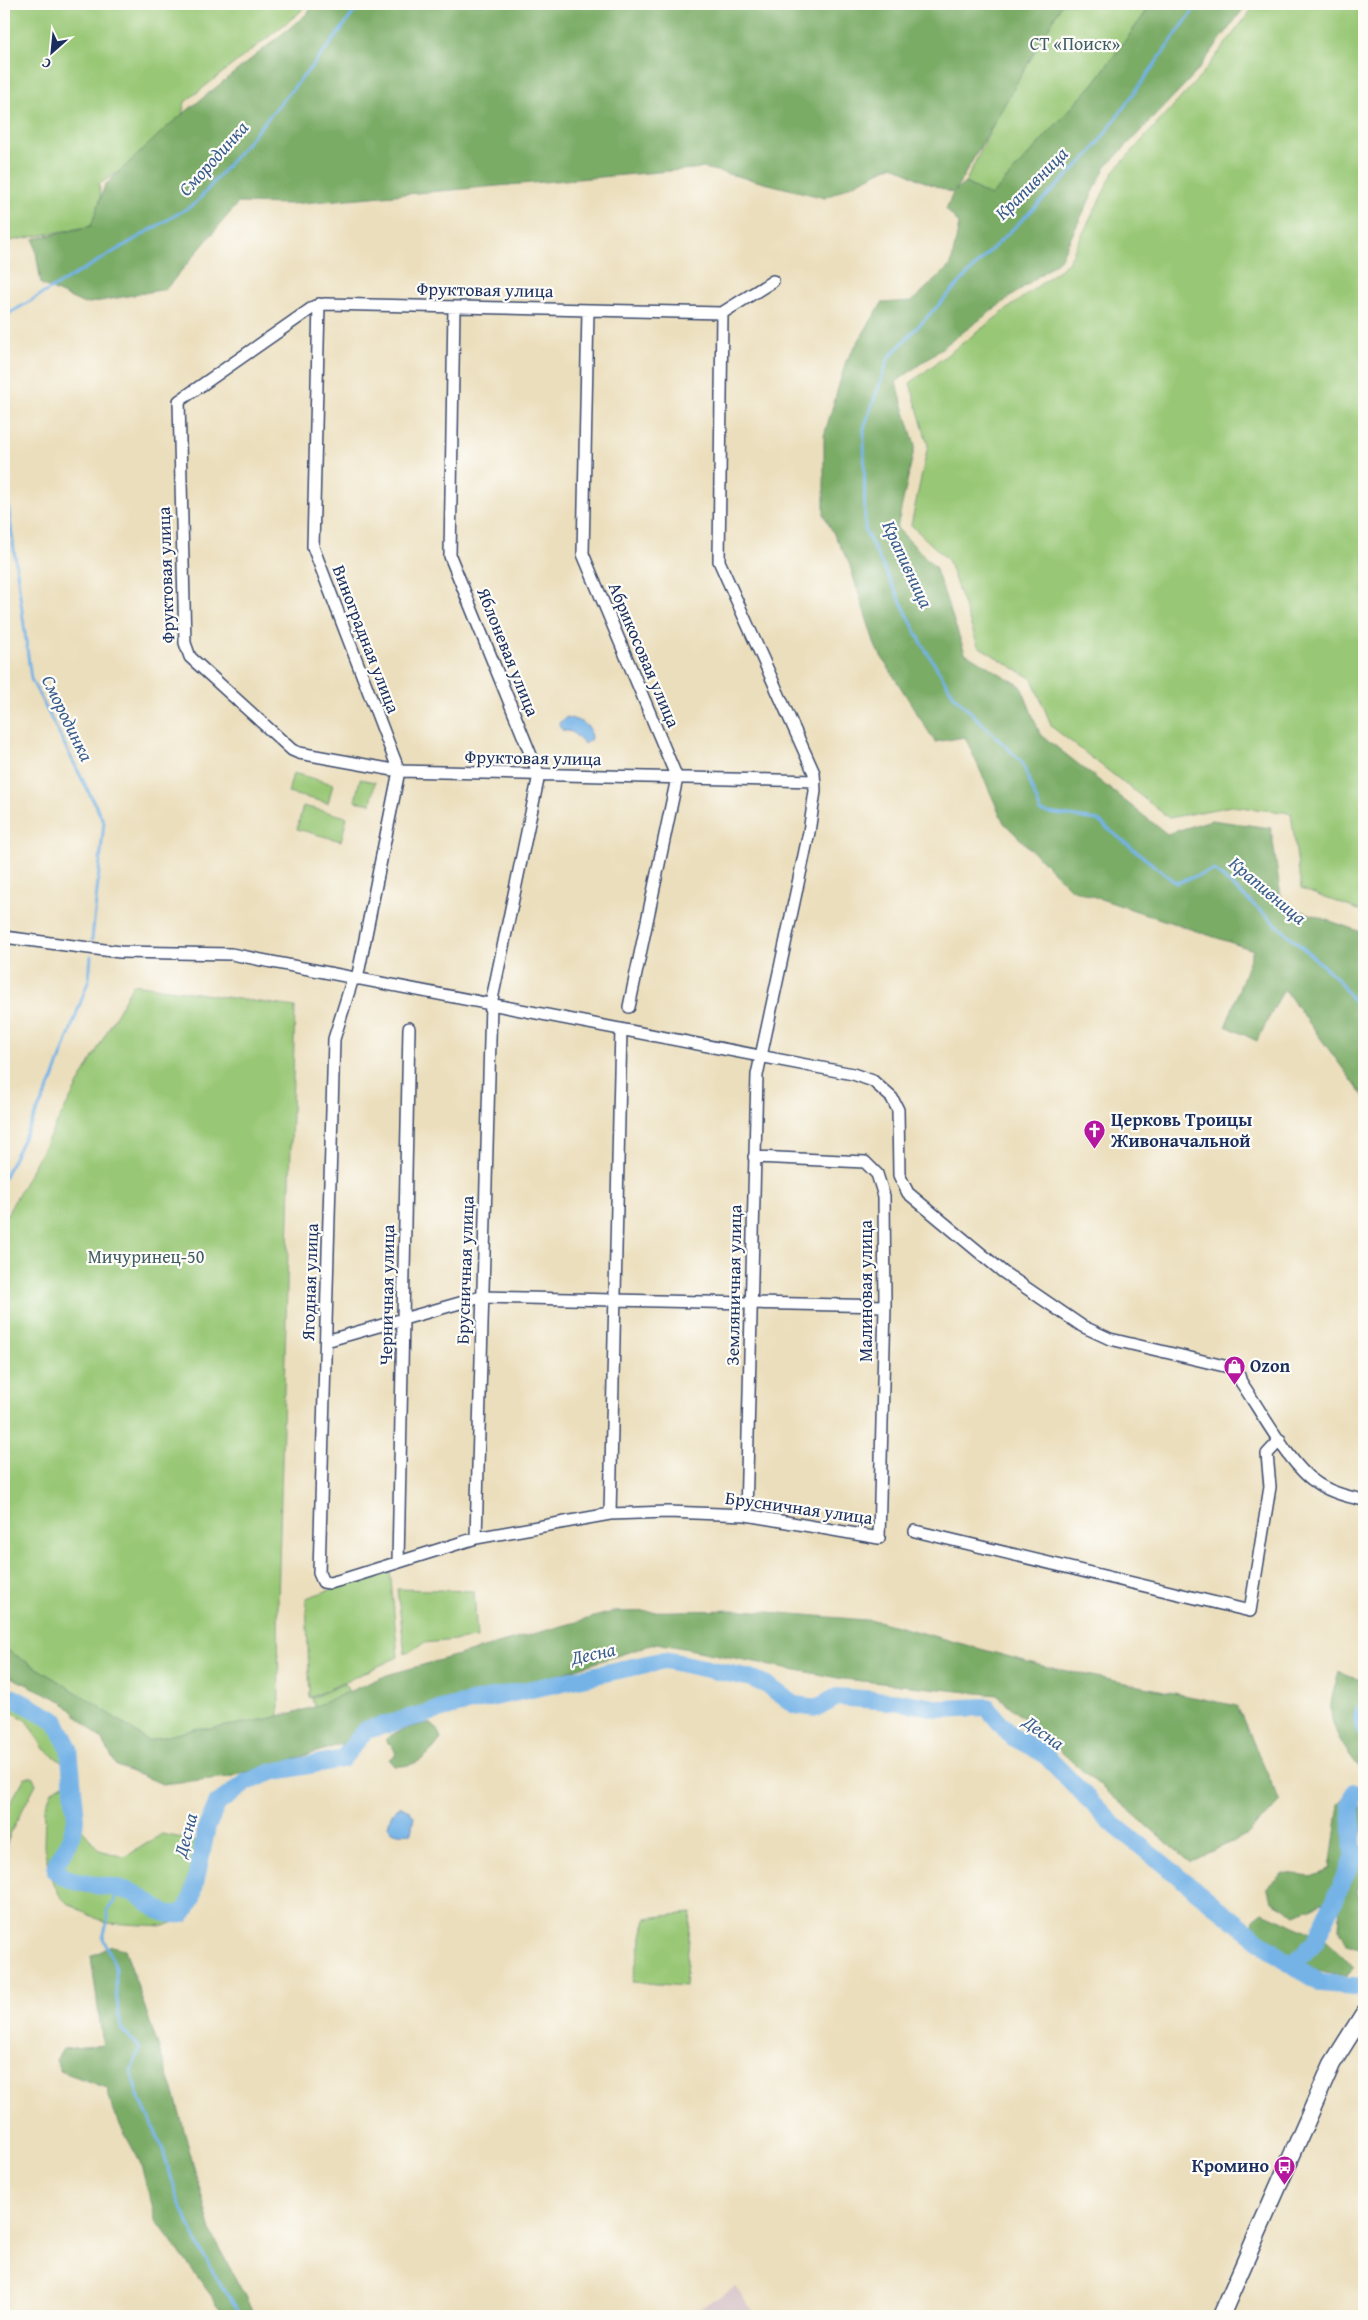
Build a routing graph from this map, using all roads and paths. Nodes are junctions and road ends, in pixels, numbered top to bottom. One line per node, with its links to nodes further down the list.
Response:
1 (773, 280): 5 (street)
2 (319, 304): 3 (street, Фруктовая улица); 6 (street, Виноградная улица); 6 (street, Фруктовая улица)
3 (454, 307): 4 (street, Фруктовая улица); 7 (street, Яблоневая улица)
4 (588, 310): 5 (street, Фруктовая улица); 8 (street, Абрикосовая улица)
5 (722, 313): 9 (street)
6 (399, 771): 7 (street, Фруктовая улица); 11 (street)
7 (539, 775): 8 (street, Фруктовая улица); 12 (street)
8 (677, 778): 9 (street, Фруктовая улица); 13 (street)
9 (815, 781): 16 (street)
10 (4, 937): 11 (street)
11 (355, 979): 12 (street); 23 (street, Ягодная улица)
12 (491, 1004): 15 (street); 18 (street, Брусничная улица)
13 (629, 1007)
14 (409, 1028): 22 (street, Черничная улица)
15 (621, 1029): 16 (street); 19 (street)
16 (761, 1056): 17 (street, Земляничная улица); 24 (street)
17 (754, 1157): 20 (street, Земляничная улица); 21 (street, Малиновая улица)
18 (481, 1297): 19 (street); 22 (street); 29 (street, Брусничная улица)
19 (615, 1300): 20 (street); 26 (street)
20 (751, 1303): 21 (street); 27 (street, Земляничная улица)
21 (885, 1306): 30 (street, Малиновая улица)
22 (404, 1319): 23 (street); 31 (street, Черничная улица)
23 (326, 1341): 32 (street, Ягодная улица)
24 (1280, 1440): 25 (street); 28 (street)
25 (1364, 1500)
26 (610, 1514): 27 (street, Брусничная улица); 29 (street, Брусничная улица)
27 (746, 1515): 30 (street, Брусничная улица)
28 (915, 1530)
29 (476, 1538): 31 (street, Брусничная улица)
30 (879, 1538)
31 (398, 1562): 32 (street, Брусничная улица)
32 (330, 1583)
33 (1364, 2014): 34 (street)
34 (1222, 2316)

